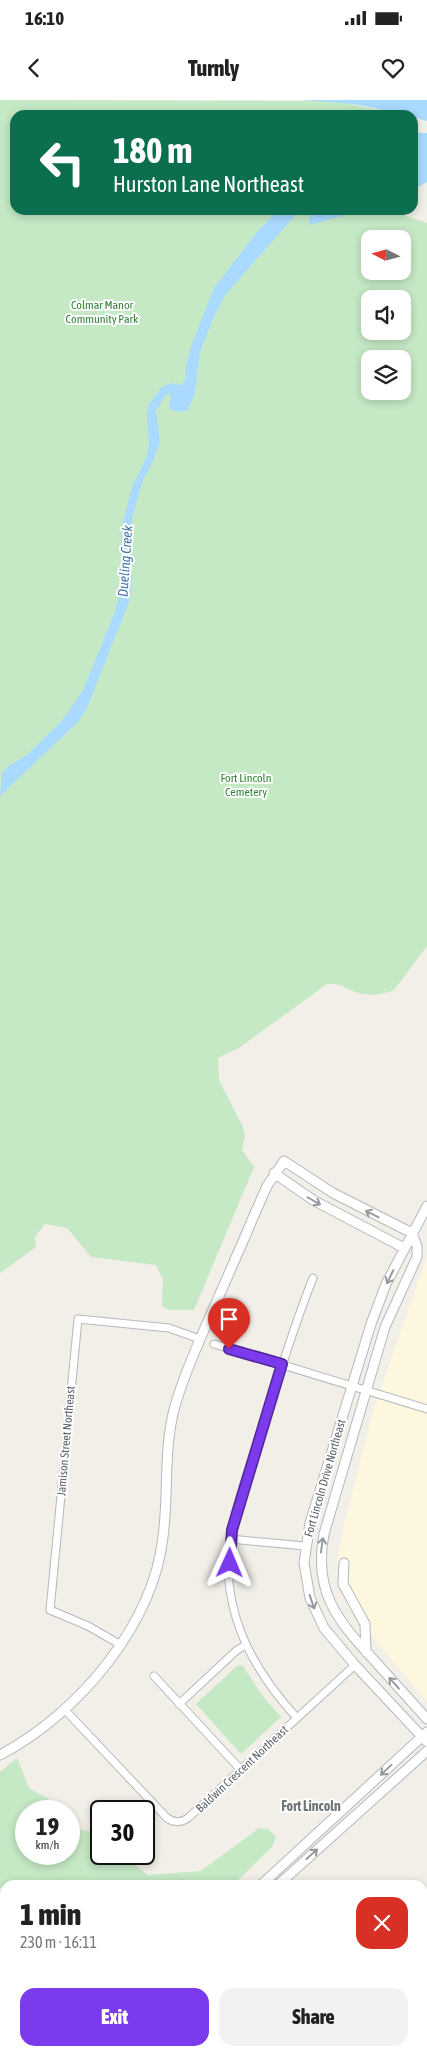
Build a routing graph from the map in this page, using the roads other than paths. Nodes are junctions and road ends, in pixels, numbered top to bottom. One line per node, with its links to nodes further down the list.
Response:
1 (274, 1173): 3 (street, one-way to 1); 4 (street, one-way to 4); 6 (street)
2 (427, 1206): 3 (street, Fort Lincoln Drive Northeast)
3 (412, 1234): 4 (street, Fort Lincoln Drive Northeast); 10 (street, Fort Lincoln Drive Northeast)
4 (404, 1248): 9 (street, Fort Lincoln Drive Northeast, one-way to 9)
5 (313, 1278): 8 (street)
6 (200, 1339): 15 (street); 15 (street, Jamison Street Northeast)
7 (214, 1344): 8 (street)
8 (282, 1364): 9 (street); 12 (street)
9 (352, 1386): 10 (street); 13 (street, Fort Lincoln Drive Northeast)
10 (367, 1391): 11 (street); 17 (street, Fort Lincoln Drive Northeast, one-way to 10)
11 (427, 1408)
12 (230, 1539): 13 (street); 16 (street)
13 (305, 1546): 18 (street, Fort Lincoln Drive Northeast, one-way to 18)
14 (344, 1563): 17 (street)
15 (121, 1645): 21 (street)
16 (246, 1645): 20 (street); 22 (street)
17 (366, 1652): 23 (street, Fort Lincoln Drive Northeast, one-way to 17)
18 (355, 1665): 22 (street, Baldwin Crescent Northeast); 24 (street, Fort Lincoln Drive Northeast)
19 (154, 1676): 20 (street)
20 (179, 1704): 27 (street)
21 (66, 1710): 26 (street); 27 (street, Baldwin Crescent Northeast)
22 (297, 1718): 27 (street, Baldwin Crescent Northeast)
23 (427, 1719)
24 (425, 1737): 28 (street, Fort Lincoln Drive Northeast, one-way to 28)
25 (427, 1751): 29 (street)
26 (0, 1755)
27 (241, 1770)
28 (342, 1811): 29 (street); 30 (street, Fort Lincoln Drive Northeast)
29 (350, 1819): 31 (street, one-way to 29)
30 (266, 1880)
31 (283, 1880)

